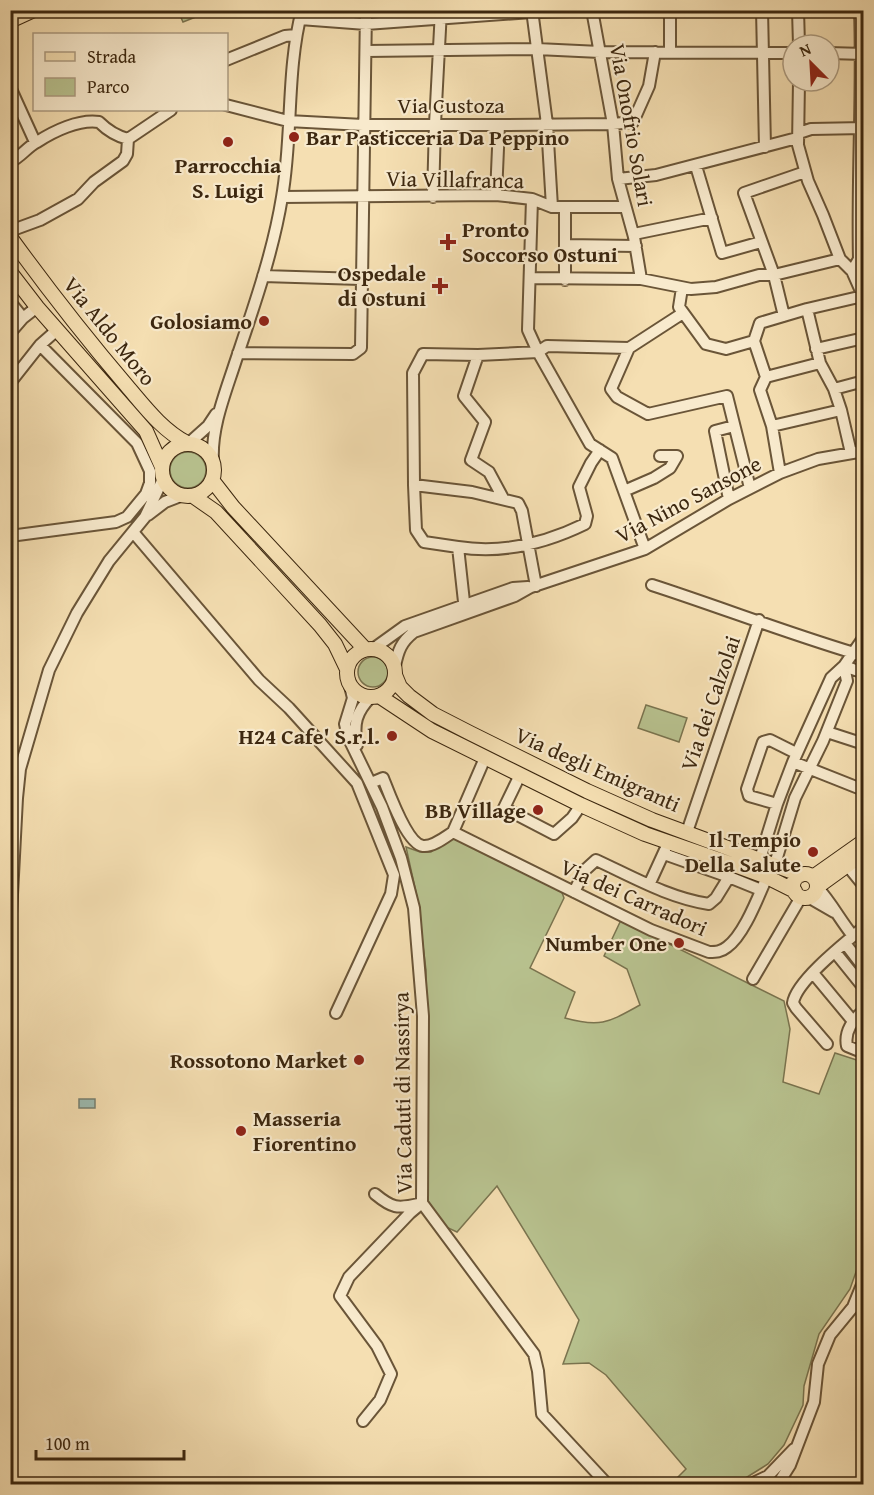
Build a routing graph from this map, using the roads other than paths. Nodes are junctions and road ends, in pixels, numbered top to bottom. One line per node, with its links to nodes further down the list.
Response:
1 (34, 10): 12 (main road)
2 (366, 10): 13 (street)
3 (607, 10): 9 (street)
4 (670, 10): 19 (street)
5 (762, 10): 22 (street)
6 (798, 10): 14 (street)
7 (861, 10): 25 (street)
8 (532, 11): 9 (street); 11 (street); 16 (street)
9 (592, 11): 20 (street, Via Onofrio Solari)
10 (301, 15): 13 (street); 15 (street)
11 (441, 15): 13 (street); 17 (street)
12 (10, 21)
13 (366, 24): 18 (street)
14 (799, 33)
15 (297, 35): 26 (street); 31 (street)
16 (537, 49): 17 (street); 20 (street); 34 (street)
17 (438, 50): 18 (street); 33 (street)
18 (366, 51): 32 (street)
19 (670, 51): 21 (street); 22 (street)
20 (600, 52): 21 (street); 35 (street, Via Onofrio Solari)
21 (655, 52): 35 (street)
22 (763, 53): 23 (street); 41 (street)
23 (781, 53)
24 (841, 53): 25 (street)
25 (863, 54): 37 (street)
26 (228, 59)
27 (10, 87): 40 (street)
28 (799, 93): 38 (street)
29 (228, 106): 31 (street, Via Custoza)
30 (170, 111): 39 (street)
31 (288, 122): 32 (street, Via Custoza); 47 (street)
32 (363, 124): 33 (street, Via Custoza); 49 (street)
33 (435, 124): 36 (street, Via Custoza); 48 (street)
34 (547, 124): 35 (street, Via Custoza); 36 (street, Via Custoza); 52 (street)
35 (613, 124): 45 (street, Via Onofrio Solari)
36 (499, 125): 46 (street)
37 (861, 128): 38 (street); 51 (street)
38 (798, 136): 41 (street); 44 (street)
39 (128, 139): 40 (street); 56 (street)
40 (35, 142): 42 (street)
41 (765, 147): 43 (street)
42 (10, 162)
43 (696, 166): 45 (street); 55 (street)
44 (805, 172): 59 (street); 62 (street)
45 (618, 179): 54 (street, Via Onofrio Solari)
46 (496, 195): 48 (street, Via Villafranca); 50 (street, Via Villafranca)
47 (282, 197): 49 (street, Via Villafranca); 66 (street)
48 (434, 197): 49 (street, Via Villafranca)
49 (363, 198): 68 (street)
50 (532, 199): 52 (street, Via Villafranca); 67 (street)
51 (861, 205): 63 (street)
52 (552, 207): 53 (street, Via Villafranca)
53 (565, 207): 54 (street, Via Villafranca); 60 (street)
54 (625, 207): 57 (street, Via Onofrio Solari)
55 (712, 219): 57 (street); 59 (street)
56 (10, 231)
57 (633, 234): 61 (street, Via Onofrio Solari)
58 (10, 237): 101 (main road, Via Aldo Moro)
59 (761, 242): 65 (street)
60 (565, 245): 61 (street); 70 (street)
61 (636, 246): 69 (street, Via Onofrio Solari)
62 (840, 259): 63 (street); 65 (street)
63 (852, 271): 71 (street)
64 (10, 273): 75 (main road, Via Aldo Moro)
65 (774, 275): 72 (street); 78 (street)
66 (263, 276): 68 (street); 88 (street)
67 (531, 278): 70 (street); 87 (street)
68 (361, 279): 88 (street)
69 (641, 279): 70 (street); 72 (street)
70 (565, 280)
71 (861, 284): 73 (street)
72 (682, 288): 77 (street)
73 (863, 297): 76 (street)
74 (10, 302): 79 (street)
75 (37, 307): 79 (street); 80 (main road, Via Aldo Moro)
76 (807, 309): 78 (street); 86 (street)
77 (683, 313): 83 (street); 85 (street)
78 (784, 316): 83 (street)
79 (23, 318): 81 (street)
80 (57, 330): 84 (street); 95 (main road, Via Aldo Moro)
81 (10, 333)
82 (864, 338): 86 (street)
83 (754, 341): 91 (street)
84 (40, 345): 93 (street); 98 (street)
85 (629, 348): 87 (street); 99 (street)
86 (816, 349): 90 (street)
87 (538, 352): 89 (street); 102 (street)
88 (238, 353): 96 (street)
89 (478, 355): 110 (street); 114 (street)
90 (820, 363): 91 (street); 94 (street)
91 (766, 377): 100 (street)
92 (864, 381): 94 (street)
93 (10, 383)
94 (834, 388): 97 (street)
95 (124, 406): 98 (street); 107 (main road, Via Aldo Moro)
96 (221, 406): 101 (street); 106 (street)
97 (841, 410): 100 (street); 104 (street)
98 (109, 415): 118 (street)
99 (734, 426): 111 (street); 115 (street)
100 (771, 426): 108 (street)
101 (188, 443): 106 (main road); 107 (main road)
102 (600, 450): 112 (street); 119 (street)
103 (864, 451): 104 (street, Via Nino Sansone)
104 (850, 453): 108 (street, Via Nino Sansone)
105 (660, 456): 112 (street)
106 (213, 461): 109 (main road)
107 (162, 473): 113 (main road); 116 (street)
108 (780, 473): 111 (street, Via Nino Sansone)
109 (212, 480): 113 (main road); 127 (main road, Via degli Emigranti)
110 (414, 485): 114 (street); 120 (street)
111 (750, 488): 115 (street, Via Nino Sansone)
112 (624, 491): 121 (street)
113 (188, 495): 116 (street); 133 (main road, Via degli Emigranti)
114 (503, 498): 119 (street)
115 (729, 499): 121 (street, Via Nino Sansone)
116 (145, 517): 117 (street)
117 (133, 532): 161 (street); 169 (street)
118 (10, 536)
119 (528, 545): 120 (street); 123 (street)
120 (458, 547): 124 (street)
121 (645, 549): 123 (street, Via Nino Sansone)
122 (652, 585): 125 (street)
123 (533, 586): 124 (street, Via Nino Sansone)
124 (465, 609): 127 (street, Via Nino Sansone); 131 (street, Via Nino Sansone)
125 (759, 620): 128 (street); 147 (street, Via dei Calzolai)
126 (864, 637): 128 (street)
127 (369, 649): 131 (main road, Via degli Emigranti); 133 (main road)
128 (852, 653): 129 (street); 130 (street)
129 (864, 656)
130 (844, 666): 132 (street); 135 (street); 138 (street)
131 (395, 670): 134 (main road); 147 (main road, Via degli Emigranti)
132 (864, 673)
133 (348, 674): 134 (main road, Via degli Emigranti); 137 (street, Via Caduti di Nassirya)
134 (375, 696): 137 (street, Via Caduti di Nassirya); 139 (main road, Via degli Emigranti)
135 (827, 732): 136 (street); 140 (street)
136 (864, 744)
137 (359, 757): 142 (street, Via Caduti di Nassirya)
138 (795, 757): 140 (street); 144 (street); 144 (street)
139 (485, 758): 141 (main road, Via degli Emigranti); 146 (street)
140 (810, 768): 143 (street); 151 (street)
141 (520, 776): 145 (main road, Via degli Emigranti); 145 (street, Via degli Emigranti)
142 (371, 783): 146 (street); 174 (street, Via Caduti di Nassirya)
143 (864, 787)
144 (777, 804): 150 (street)
145 (582, 806): 148 (main road, Via degli Emigranti)
146 (453, 832): 159 (street, Via dei Carradori)
147 (687, 832): 150 (main road, Via degli Emigranti)
148 (666, 848): 153 (street); 154 (main road, Via degli Emigranti); 155 (street)
149 (863, 851): 152 (main road); 157 (main road)
150 (760, 859): 151 (main road, Via degli Emigranti)
151 (775, 864): 157 (main road, Via degli Emigranti)
152 (847, 865): 156 (street); 157 (main road)
153 (729, 877): 155 (street); 158 (street)
154 (767, 877): 157 (main road, Via degli Emigranti); 158 (street, Via dei Carradori)
155 (650, 885): 159 (street)
156 (864, 886)
157 (806, 887): 162 (street); 166 (street)
158 (760, 890): 159 (street, Via dei Carradori)
159 (574, 892)
160 (864, 927): 162 (street)
161 (10, 933)
162 (849, 939): 163 (street); 164 (street)
163 (835, 952): 165 (street); 167 (street)
164 (864, 968)
165 (813, 973): 170 (street); 171 (street)
166 (753, 979)
167 (864, 988)
168 (864, 1010): 170 (street)
169 (336, 1013)
170 (852, 1020): 172 (street)
171 (827, 1044)
172 (864, 1053)
173 (375, 1194): 174 (street)
174 (422, 1203): 176 (street); 180 (street, Via Caduti di Nassirya)
175 (864, 1280): 177 (street)
176 (363, 1421)
177 (796, 1446): 178 (street); 179 (street)
178 (768, 1476): 179 (street); 181 (street)
179 (779, 1484)
180 (607, 1485)
181 (751, 1485)

